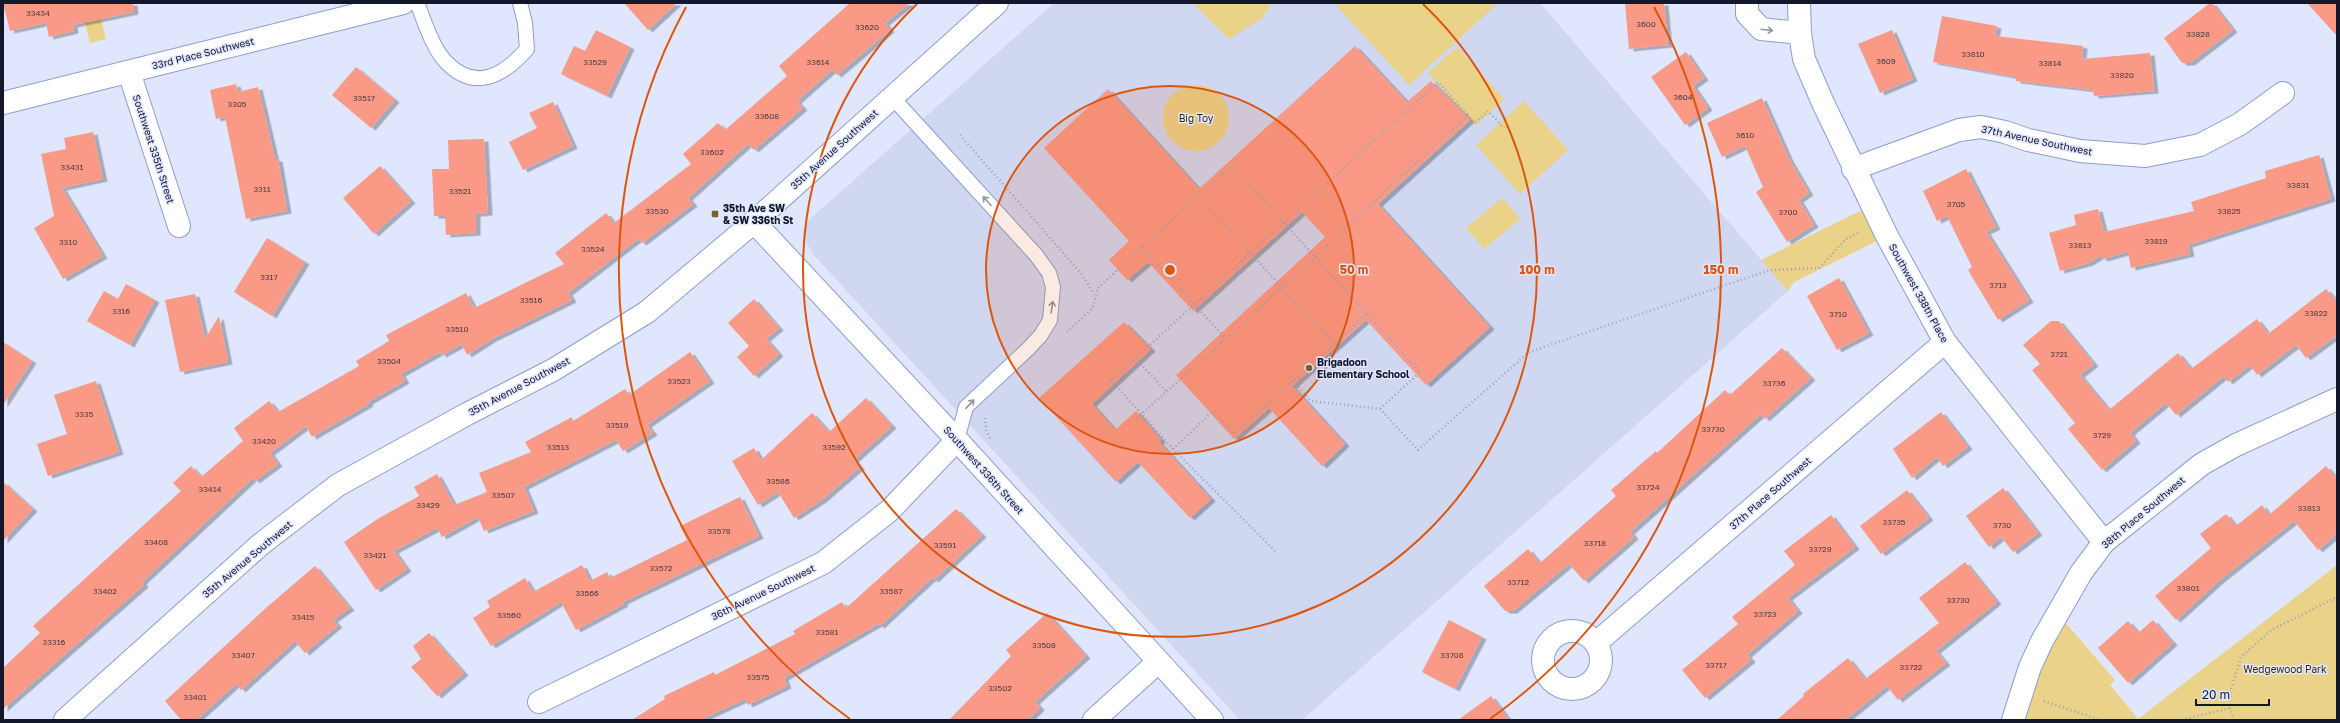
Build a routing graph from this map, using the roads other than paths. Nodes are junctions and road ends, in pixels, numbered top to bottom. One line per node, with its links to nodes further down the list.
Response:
1 (403, 3): 7 (street, 33rd Place Southwest)
2 (417, 3): 3 (lane)
3 (520, 3)
4 (997, 3): 9 (street, 35th Avenue Southwest)
5 (1746, 6): 6 (street, Southwest 338th Place, one-way to 6)
6 (1799, 16): 11 (street, Southwest 338th Place)
7 (129, 72): 10 (street, 33rd Place Southwest); 13 (street, Southwest 335th Street)
8 (2282, 93): 11 (street, 37th Avenue Southwest)
9 (892, 97): 12 (street, 35th Avenue Southwest); 16 (lane, one-way to 9)
10 (3, 103)
11 (1853, 169): 14 (street, Southwest 338th Place)
12 (754, 222): 16 (street, Southwest 336th Street); 21 (street, 35th Avenue Southwest)
13 (179, 226)
14 (1945, 342): 17 (street, Southwest 338th Place); 18 (street, 37th Place Southwest)
15 (2337, 399): 17 (street, 38th Place Southwest)
16 (957, 440): 19 (street, Southwest 336th Street); 20 (street, 36th Avenue Southwest)
17 (2104, 542): 24 (street, 38th Place Southwest)
18 (1596, 644)
19 (1158, 662): 22 (street); 23 (street, Southwest 336th Street)
20 (539, 702)
21 (65, 720)
22 (1094, 720)
23 (1212, 720)
24 (2013, 720)

